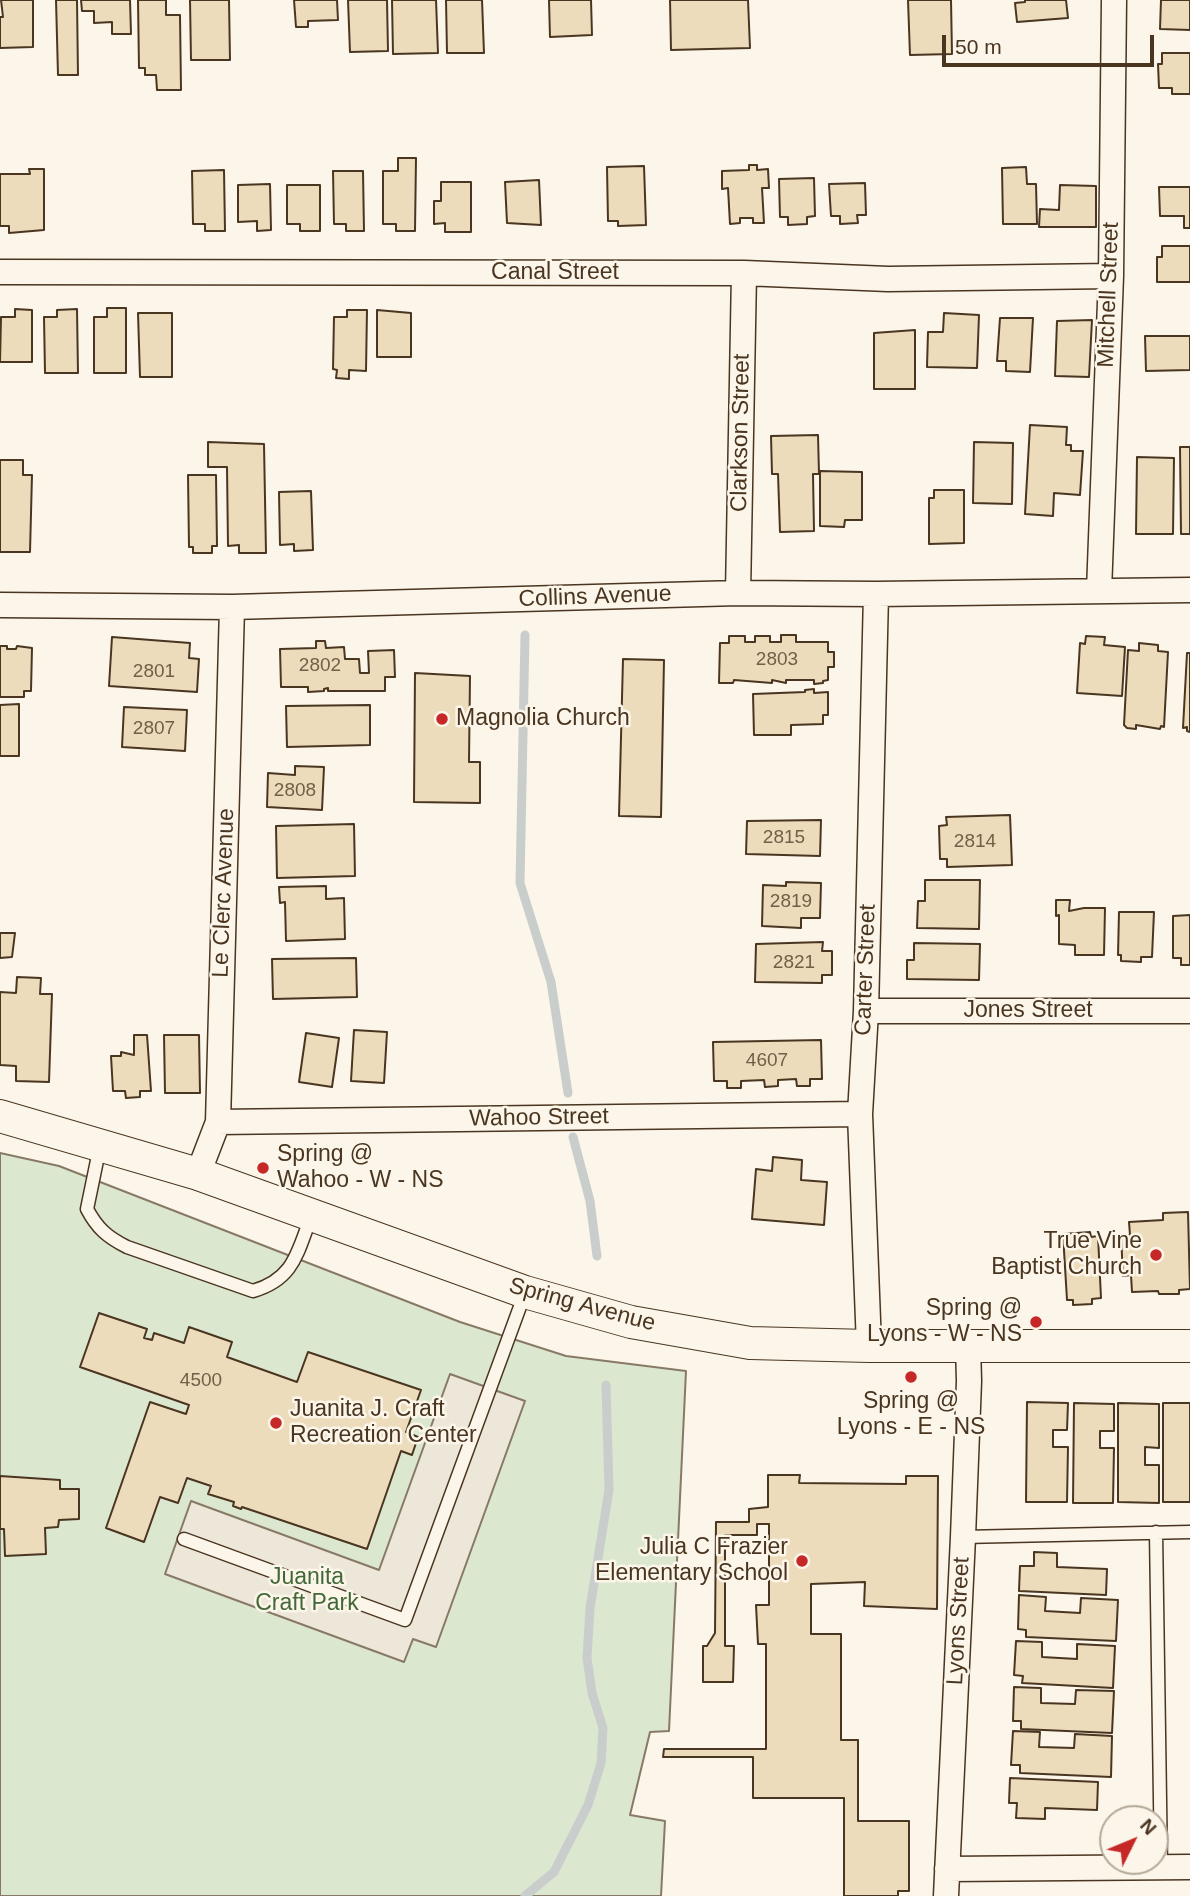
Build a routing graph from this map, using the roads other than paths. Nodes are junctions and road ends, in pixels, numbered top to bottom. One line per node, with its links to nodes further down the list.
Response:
1 (1114, 0): 4 (street, Mitchell Street)
2 (0, 272): 3 (street, Canal Street)
3 (744, 273): 4 (street, Canal Street); 7 (street, Clarkson Street)
4 (1111, 276): 6 (street, Mitchell Street)
5 (1190, 590): 6 (street, Collins Avenue)
6 (1099, 591): 8 (street, Collins Avenue)
7 (738, 593): 8 (street, Collins Avenue); 10 (street, Collins Avenue)
8 (876, 594): 11 (street, Carter Street)
9 (0, 605): 10 (street, Collins Avenue)
10 (232, 607): 15 (street, Le Clerc Avenue)
11 (866, 1011): 12 (street, Jones Street); 13 (street, Carter Street)
12 (1190, 1011)
13 (860, 1114): 15 (street, Wahoo Street); 20 (street, Carter Street)
14 (0, 1116): 16 (street, Spring Avenue)
15 (218, 1122): 17 (street, Le Clerc Avenue)
16 (100, 1145): 17 (street, Spring Avenue); 18 (lane)
17 (198, 1174): 18 (street, Spring Avenue)
18 (311, 1217): 19 (street, Spring Avenue)
19 (525, 1292): 20 (street, Spring Avenue); 26 (lane)
20 (869, 1346): 21 (street, Spring Avenue)
21 (968, 1346): 22 (street, Spring Avenue); 25 (street, Lyons Street)
22 (1190, 1346)
23 (1156, 1532): 24 (lane); 25 (lane); 27 (lane)
24 (1190, 1532)
25 (963, 1537): 31 (street, Lyons Street)
26 (184, 1539)
27 (1160, 1805)
28 (1169, 1867): 29 (street)
29 (1190, 1867)
30 (1099, 1868): 31 (street)
31 (947, 1869): 32 (street, Lyons Street)
32 (946, 1896)

